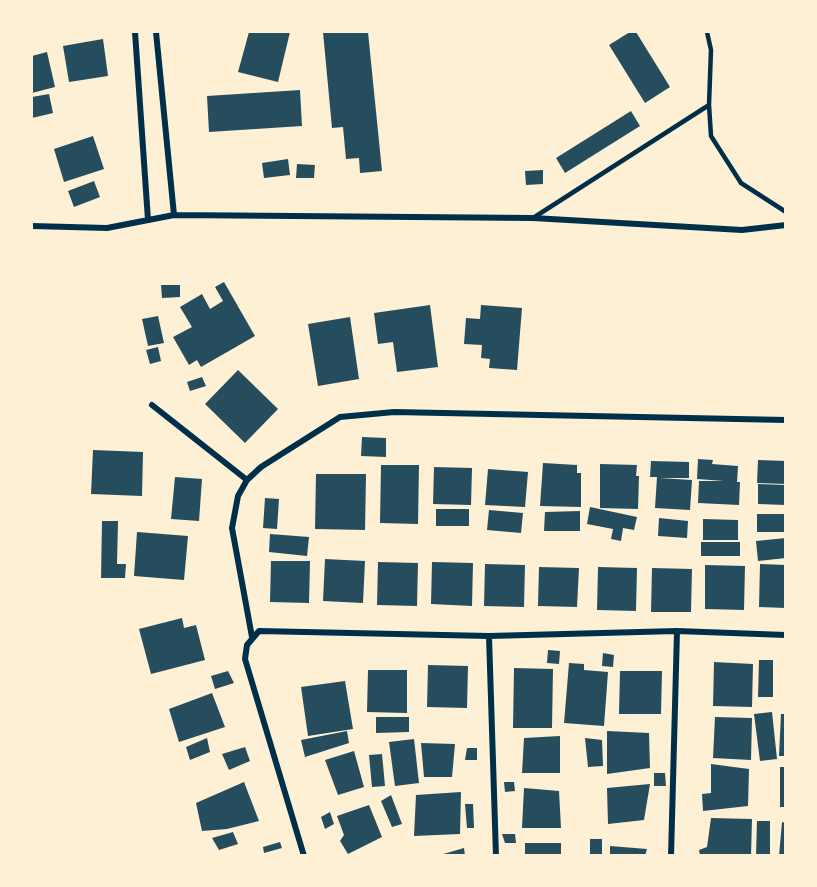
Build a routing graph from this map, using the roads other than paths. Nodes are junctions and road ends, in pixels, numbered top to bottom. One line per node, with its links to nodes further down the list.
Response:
1 (135, 32): 8 (street)
2 (156, 32): 6 (street)
3 (707, 32): 4 (lane)
4 (709, 105): 5 (lane); 7 (lane)
5 (786, 212)
6 (174, 215): 7 (street); 8 (street)
7 (533, 218): 9 (street)
8 (148, 220): 10 (street)
9 (786, 225)
10 (32, 226)
11 (152, 405): 13 (street)
12 (786, 420): 13 (street)
13 (247, 480): 17 (street)
14 (677, 631): 15 (street); 16 (street); 20 (street)
15 (786, 635)
16 (489, 636): 17 (street); 19 (street)
17 (252, 637): 18 (street)
18 (304, 855)
19 (496, 855)
20 (671, 855)

